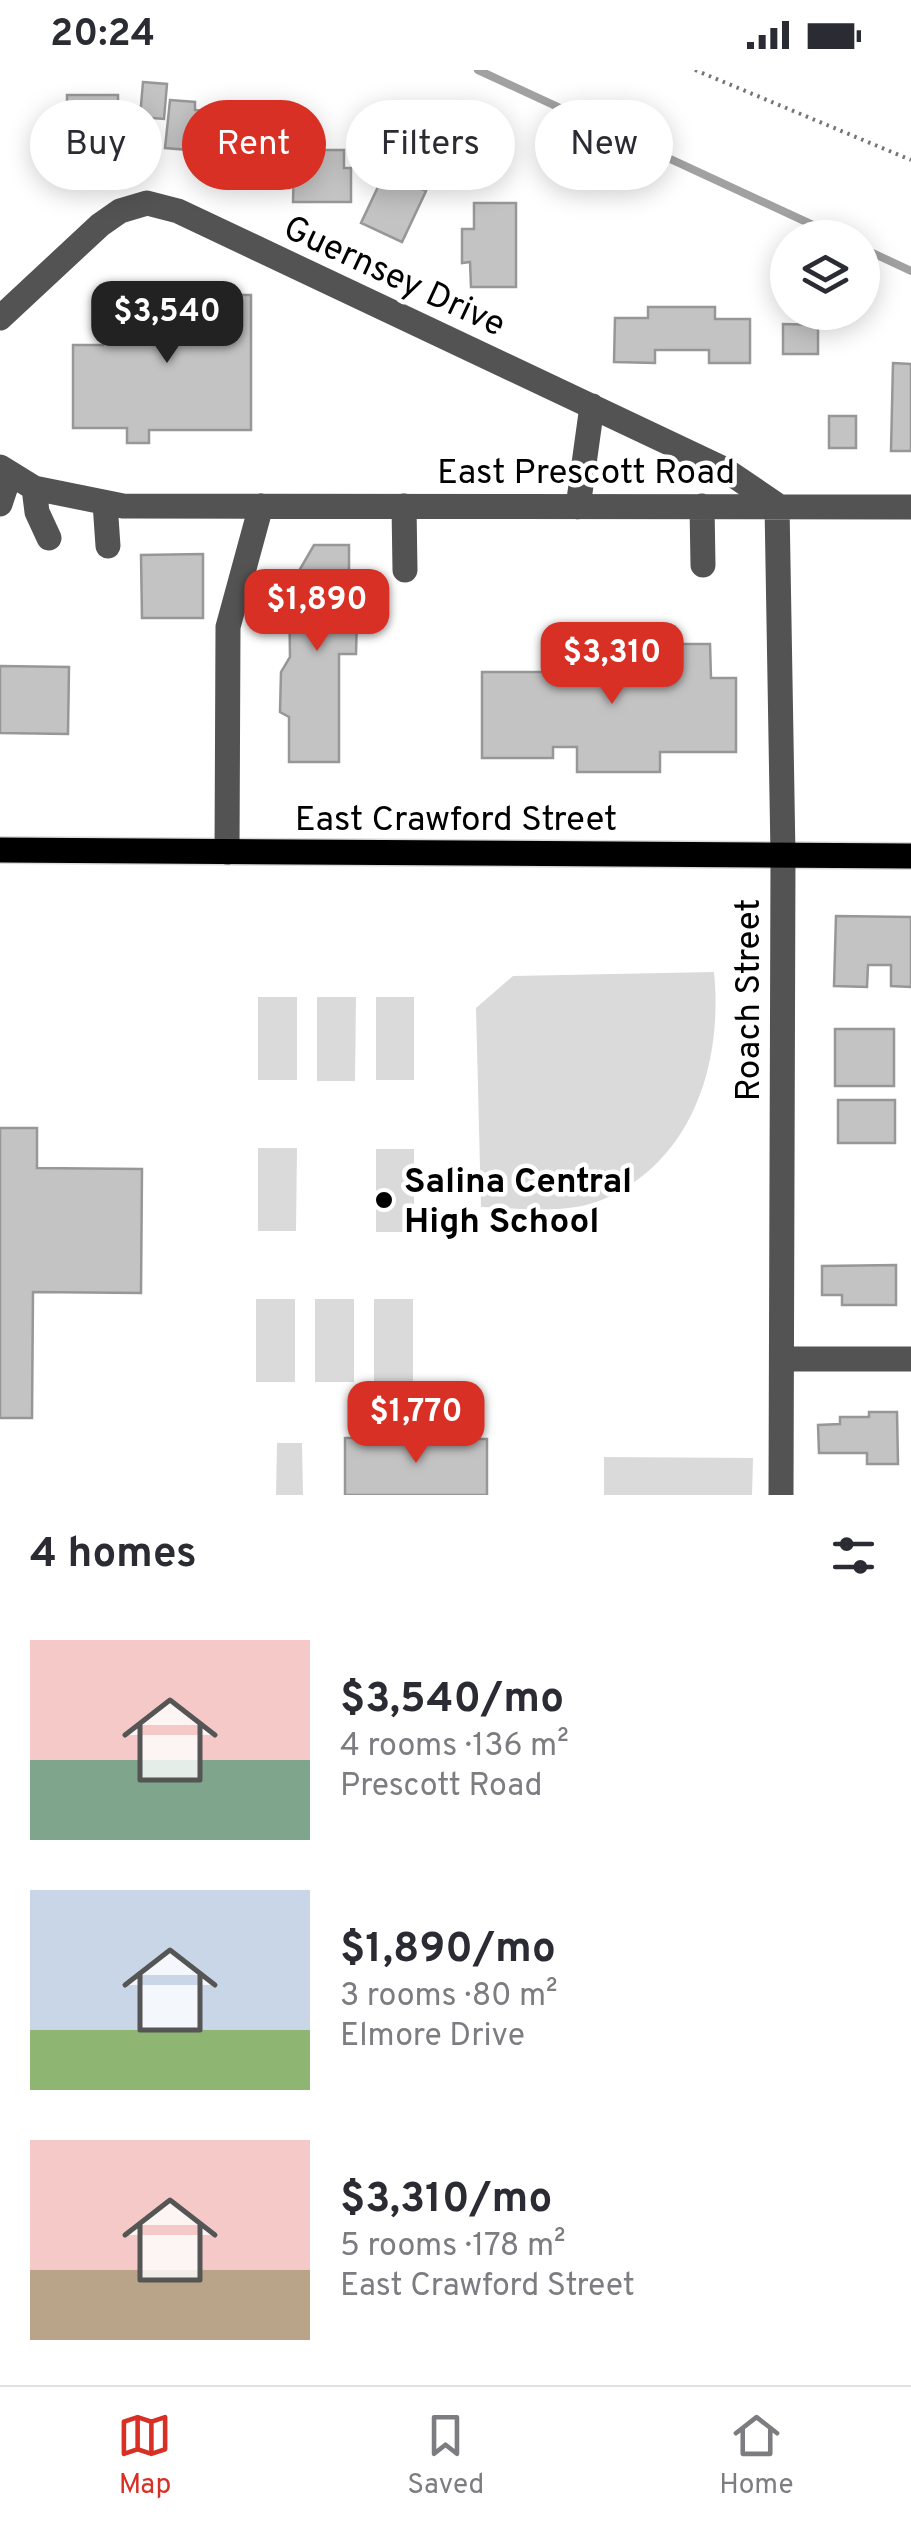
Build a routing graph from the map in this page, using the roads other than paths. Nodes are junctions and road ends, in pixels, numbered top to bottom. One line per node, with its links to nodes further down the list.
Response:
1 (0, 318): 2 (street, Guernsey Drive)
2 (592, 406): 7 (street, Guernsey Drive); 10 (street)
3 (5, 470): 4 (street, East Prescott Road); 6 (street)
4 (34, 488): 5 (street, East Prescott Road); 13 (street)
5 (105, 503): 8 (street, East Prescott Road); 14 (street)
6 (0, 504)
7 (778, 505): 11 (street, East Prescott Road); 12 (street, East Prescott Road); 19 (street, Roach Street)
8 (261, 506): 9 (street, East Prescott Road); 18 (street)
9 (404, 506): 10 (street, East Prescott Road); 16 (street)
10 (578, 506): 11 (street, East Prescott Road)
11 (702, 506): 15 (street)
12 (911, 507)
13 (49, 538)
14 (108, 546)
15 (702, 565)
16 (405, 570)
17 (0, 850): 18 (main road, East Crawford Street)
18 (226, 852): 19 (main road, East Crawford Street)
19 (782, 855): 20 (main road, East Crawford Street); 21 (street, Roach Street)
20 (911, 856)
21 (782, 1359): 22 (street); 23 (street, Roach Street)
22 (911, 1360)
23 (781, 1495)

